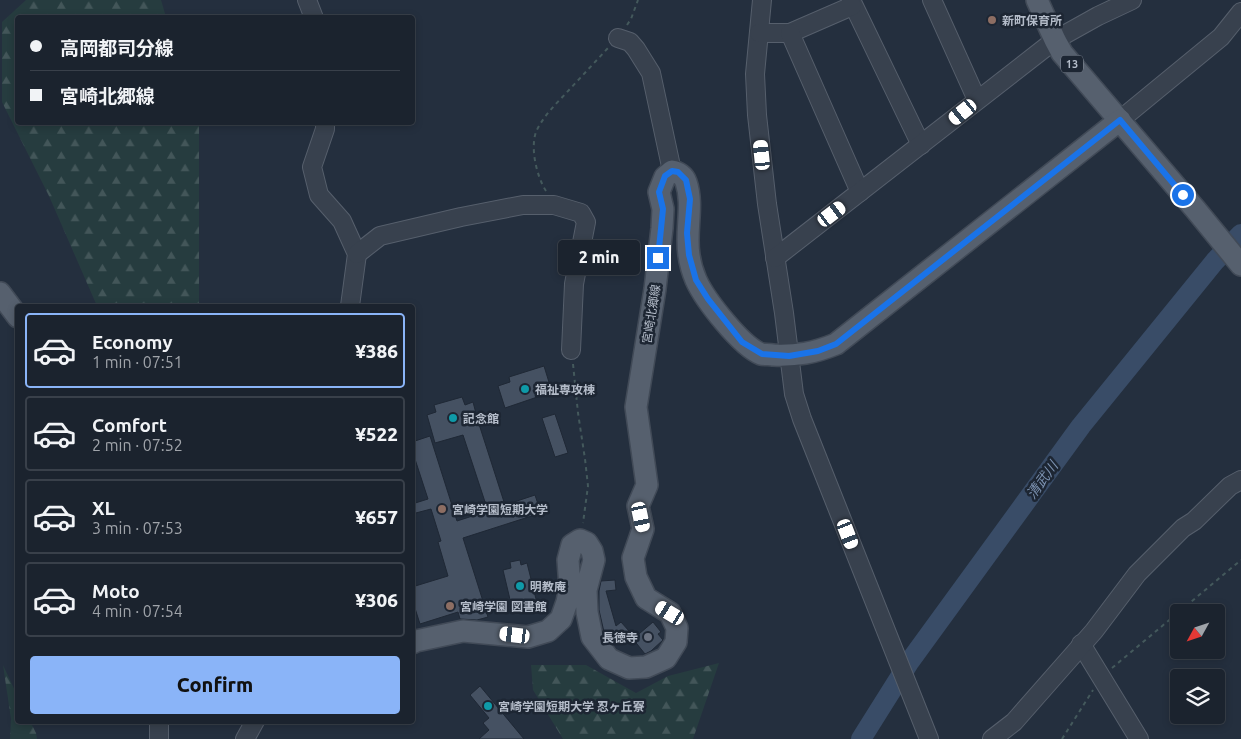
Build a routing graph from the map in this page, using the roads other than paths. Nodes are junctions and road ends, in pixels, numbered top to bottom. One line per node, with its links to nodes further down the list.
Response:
1 (308, 0): 8 (street)
2 (762, 0): 9 (street)
3 (932, 0): 13 (street)
4 (1037, 0): 12 (main road, 13)
5 (1132, 0): 12 (street)
6 (851, 3): 10 (street); 16 (street)
7 (1241, 12): 14 (street)
8 (313, 15)
9 (759, 33): 10 (street); 20 (street)
10 (790, 33): 18 (street)
11 (618, 38): 17 (street)
12 (1055, 40): 13 (street); 14 (main road, 13)
13 (977, 100): 16 (street)
14 (1120, 120): 21 (main road, 13); 26 (main road)
15 (325, 125): 19 (street)
16 (921, 145): 18 (street)
17 (672, 171): 26 (main road); 28 (main road, 宮崎北郷線)
18 (860, 192): 20 (street)
19 (357, 254): 23 (street); 25 (street)
20 (775, 258): 26 (street)
21 (1241, 265)
22 (0, 293): 24 (main road)
23 (350, 304)
24 (15, 313)
25 (571, 350)
26 (789, 356): 34 (street)
27 (1241, 480): 29 (street)
28 (415, 642)
29 (1082, 644): 35 (street); 36 (street)
30 (159, 724): 32 (street)
31 (253, 724): 33 (street)
32 (159, 739)
33 (245, 739)
34 (929, 739)
35 (992, 739)
36 (1139, 739)

